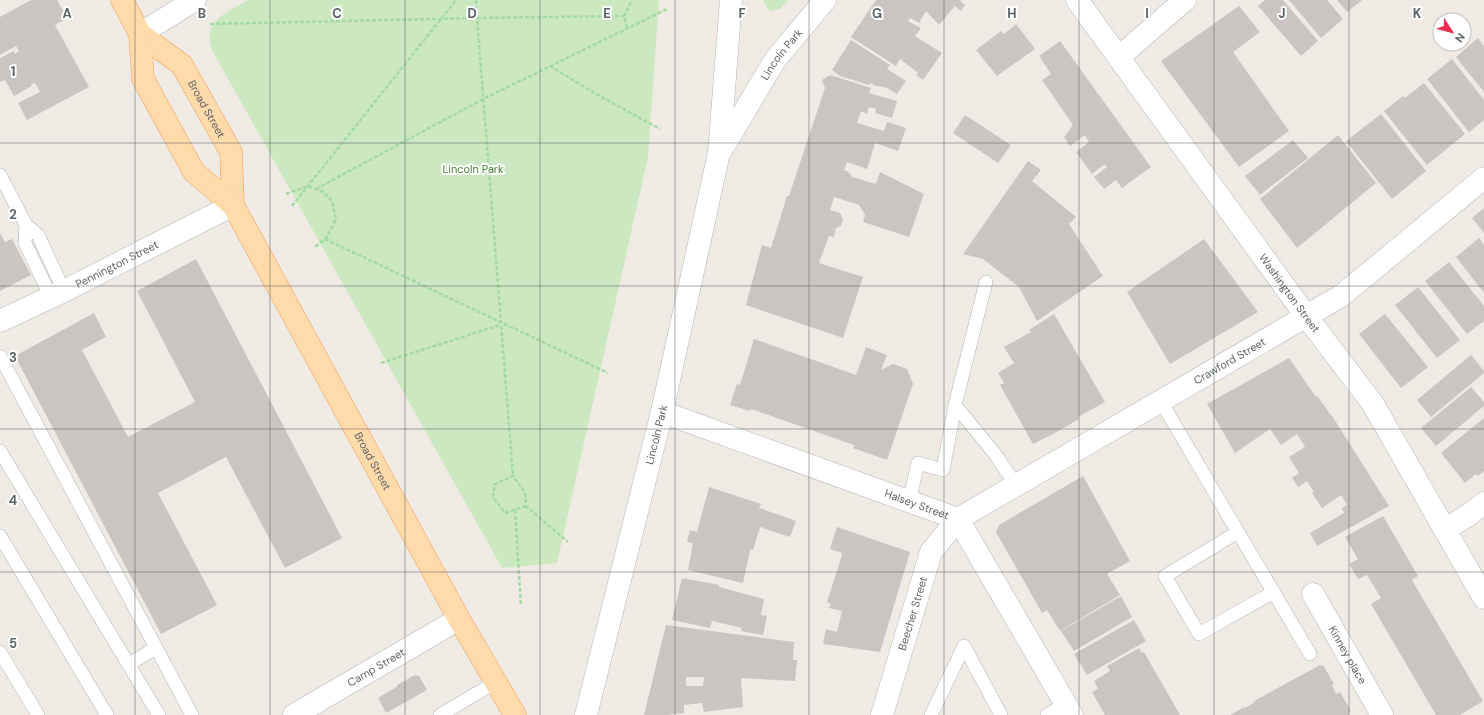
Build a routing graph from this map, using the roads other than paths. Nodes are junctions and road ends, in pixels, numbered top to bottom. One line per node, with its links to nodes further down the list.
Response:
1 (122, 0): 7 (main road, Broad Street)
2 (195, 0): 7 (street)
3 (731, 0): 9 (street, Lincoln Park)
4 (825, 0): 9 (street, Lincoln Park)
5 (1077, 0): 8 (street, Washington Street)
6 (1185, 0): 8 (street)
7 (140, 34): 12 (main road, Broad Street); 12 (main road, Broad Street)
8 (1119, 57): 15 (street, Washington Street)
9 (719, 153): 20 (street, Lincoln Park)
10 (0, 175): 14 (lane)
11 (1484, 178): 15 (street, Crawford Street)
12 (233, 205): 14 (street, Pennington Street); 32 (main road, Broad Street)
13 (986, 282): 19 (lane)
14 (57, 294): 16 (street, Pennington Street)
15 (1306, 316): 18 (street, Crawford Street); 26 (street, Washington Street)
16 (0, 321)
17 (0, 356): 33 (lane)
18 (1160, 400): 22 (street, Crawford Street); 27 (lane)
19 (955, 405): 22 (lane); 23 (lane)
20 (662, 412): 23 (street, Halsey Street); 46 (street, Lincoln Park)
21 (1, 456): 36 (lane)
22 (1016, 485): 25 (street, Crawford Street)
23 (909, 502): 25 (street, Halsey Street)
24 (1484, 503): 26 (street)
25 (958, 519): 38 (street, Halsey Street); 47 (street, Beecher Street)
26 (1445, 530): 31 (street, Washington Street)
27 (1238, 532): 29 (lane); 29 (lane)
28 (0, 536): 40 (lane)
29 (1274, 592): 35 (lane)
30 (1312, 594): 50 (street, Kinney place)
31 (1484, 598)
32 (459, 619): 37 (main road, Broad Street); 43 (street, Camp Street)
33 (156, 648): 36 (lane); 42 (lane)
34 (0, 652): 39 (lane)
35 (1310, 654)
36 (128, 664): 41 (lane)
37 (496, 682): 44 (lane); 45 (main road, Broad Street)
38 (1062, 711)
39 (38, 715)
40 (107, 715)
41 (159, 715)
42 (192, 715)
43 (294, 715)
44 (440, 715)
45 (515, 715)
46 (586, 715)
47 (882, 715)
48 (931, 715): 49 (lane)
49 (1001, 715)
50 (1382, 715)

